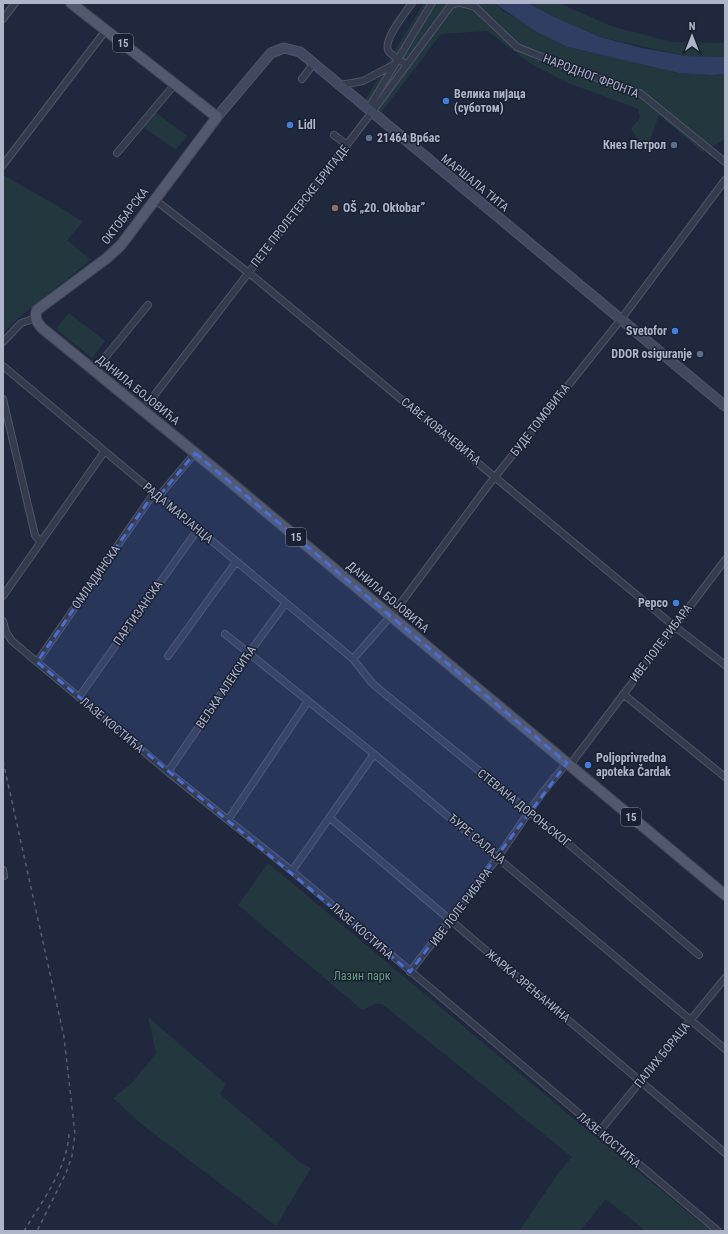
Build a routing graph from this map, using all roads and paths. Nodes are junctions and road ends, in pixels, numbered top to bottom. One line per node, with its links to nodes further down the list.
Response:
1 (15, 3): 7 (street)
2 (71, 3): 8 (main road, 15)
3 (412, 3): 9 (street)
4 (432, 3): 9 (street)
5 (459, 3): 6 (street, ПЕТЕ ПРОЛЕТЕРСКЕ БРИГАДЕ); 12 (street, ПЕТЕ ПРОЛЕТЕРСКЕ БРИГАДЕ)
6 (473, 5): 21 (street, НАРОДНОГ ФРОНТА)
7 (3, 19)
8 (106, 30): 14 (main road, 15); 22 (street)
9 (398, 58): 11 (street); 12 (street)
10 (314, 63): 13 (street); 15 (street, МАРШАЛА ТИТА); 17 (street, МАРШАЛА ТИТА)
11 (395, 64): 15 (street); 16 (street)
12 (407, 64): 16 (street, ПЕТЕ ПРОЛЕТЕРСКЕ БРИГАДЕ)
13 (302, 78)
14 (175, 84): 17 (main road, 15); 20 (street)
15 (340, 85): 16 (street, МАРШАЛА ТИТА)
16 (370, 110): 19 (street, ПЕТЕ ПРОЛЕТЕРСКЕ БРИГАДЕ); 28 (street, МАРШАЛА ТИТА)
17 (217, 117): 24 (main road, ОКТОБАРСКА)
18 (334, 135): 19 (street)
19 (347, 145): 25 (street, ПЕТЕ ПРОЛЕТЕРСКЕ БРИГАДЕ)
20 (117, 153)
21 (725, 162)
22 (3, 165)
23 (725, 180): 28 (street, БУДЕ ТОМОВИЋА)
24 (154, 199): 25 (street, САВЕ КОВАЧЕВИЋА); 27 (main road, ОКТОБАРСКА)
25 (248, 272): 34 (street, ПЕТЕ ПРОЛЕТЕРСКЕ БРИГАДЕ); 37 (street, САВЕ КОВАЧЕВИЋА)
26 (148, 305): 31 (street)
27 (36, 318): 29 (street); 31 (main road, ДАНИЛА БОЈОВИЋА / 15)
28 (622, 318): 33 (street, МАРШАЛА ТИТА); 37 (street, БУДЕ ТОМОВИЋА)
29 (3, 342)
30 (3, 366): 35 (street, РАДА МАРЈАНЦА)
31 (94, 371): 34 (main road, ДАНИЛА БОЈОВИЋА / 15)
32 (3, 399): 40 (street)
33 (725, 406)
34 (143, 410): 36 (main road, ДАНИЛА БОЈОВИЋА / 15)
35 (104, 452): 38 (street, РАДА МАРЈАНЦА); 40 (street)
36 (195, 453): 38 (street, ОМЛАДИНСКА); 45 (main road, ДАНИЛА БОЈОВИЋА / 15)
37 (496, 476): 45 (street, БУДЕ ТОМОВИЋА); 47 (street, САВЕ КОВАЧЕВИЋА)
38 (157, 494): 39 (street, РАДА МАРЈАНЦА); 52 (street, ОМЛАДИНСКА)
39 (198, 529): 42 (street, РАДА МАРЈАНЦА); 55 (street, ПАРТИЗАНСКА)
40 (40, 542): 43 (street)
41 (725, 560): 47 (street, ИВЕ ЛОЛЕ РИБАРА)
42 (236, 562): 44 (street, РАДА МАРЈАНЦА); 50 (street)
43 (3, 596)
44 (285, 604): 49 (street, ВЕЉКА АЛЕКСИЋА); 51 (street, РАДА МАРЈАНЦА)
45 (391, 616): 51 (street, БУДЕ ТОМОВИЋА); 58 (main road, ДАНИЛА БОЈОВИЋА / 15)
46 (3, 621): 52 (street, ЛАЗЕ КОСТИЋА)
47 (674, 626): 53 (street, САВЕ КОВАЧЕВИЋА); 54 (street, ИВЕ ЛОЛЕ РИБАРА)
48 (225, 634): 49 (street, ЂУРЕ САЛАЈА)
49 (249, 653): 56 (street, ЂУРЕ САЛАЈА); 59 (street, ВЕЉКА АЛЕКСИЋА)
50 (168, 656)
51 (353, 659): 61 (street, СТЕВАНА ДОРОЊСКОГ)
52 (37, 662): 55 (street, ЛАЗЕ КОСТИЋА)
53 (725, 665)
54 (623, 694): 58 (street, ИВЕ ЛОЛЕ РИБАРА); 60 (street)
55 (79, 697): 59 (street, ЛАЗЕ КОСТИЋА)
56 (308, 701): 57 (street, ЂУРЕ САЛАЈА); 63 (street)
57 (374, 754): 62 (street); 64 (street, ЂУРЕ САЛАЈА)
58 (569, 764): 61 (street, ИВЕ ЛОЛЕ РИБАРА); 66 (main road, ДАНИЛА БОЈОВИЋА / 15)
59 (168, 772): 63 (street, ЛАЗЕ КОСТИЋА)
60 (725, 777)
61 (528, 811): 64 (street, ИВЕ ЛОЛЕ РИБАРА); 68 (street, СТЕВАНА ДОРОЊСКОГ)
62 (330, 818): 65 (street); 67 (street, ЖАРКА ЗРЕЊАНИНА)
63 (228, 820): 65 (street, ЛАЗЕ КОСТИЋА)
64 (498, 857): 67 (street, ИВЕ ЛОЛЕ РИБАРА); 71 (street, ЂУРЕ САЛАЈА)
65 (292, 872): 69 (street, ЛАЗЕ КОСТИЋА)
66 (725, 895)
67 (450, 921): 69 (street, ИВЕ ЛОЛЕ РИБАРА); 73 (street, ЖАРКА ЗРЕЊАНИНА)
68 (699, 955)
69 (410, 972): 74 (street, ЛАЗЕ КОСТИЋА)
70 (725, 978): 71 (street, ПАЛИХ БОРАЦА)
71 (691, 1020): 72 (street, ЂУРЕ САЛАЈА); 73 (street, ПАЛИХ БОРАЦА)
72 (725, 1049)
73 (641, 1082): 74 (street, ПАЛИХ БОРАЦА); 75 (street, ЖАРКА ЗРЕЊАНИНА)
74 (599, 1132): 76 (street, ЛАЗЕ КОСТИЋА)
75 (725, 1154)
76 (718, 1231)

